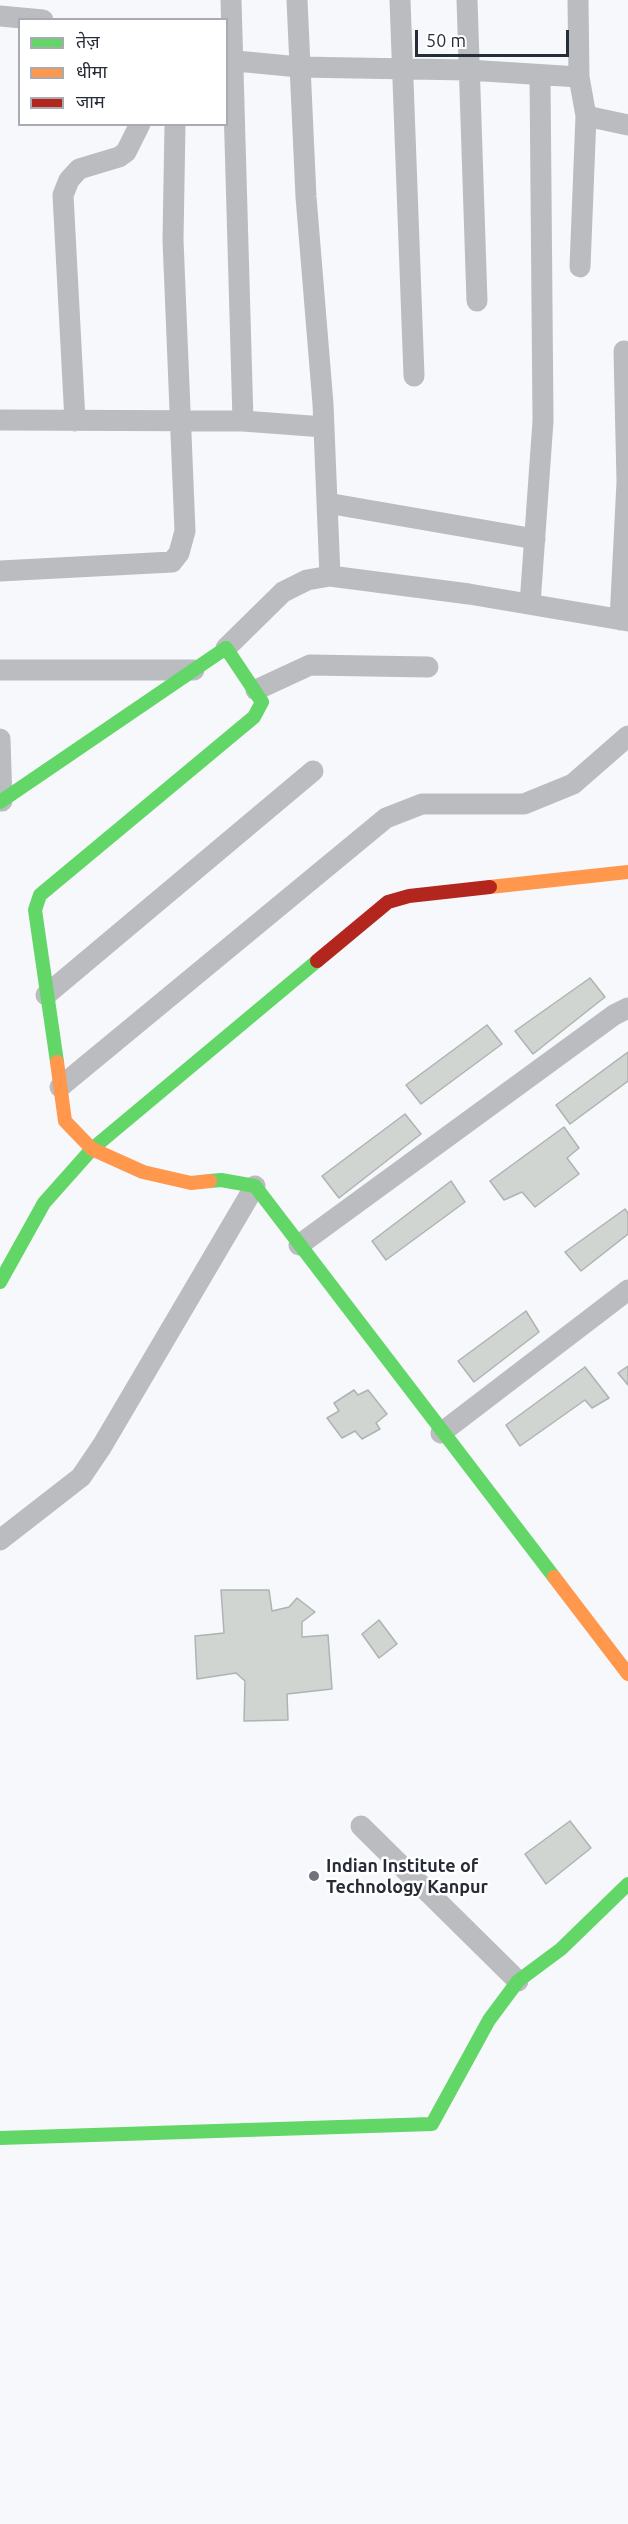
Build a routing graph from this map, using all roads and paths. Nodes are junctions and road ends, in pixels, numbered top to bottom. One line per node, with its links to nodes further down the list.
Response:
1 (231, 0): 8 (street)
2 (297, 0): 9 (street)
3 (400, 0): 10 (street)
4 (467, 0): 11 (street)
5 (578, 0): 13 (street)
6 (0, 16): 7 (street)
7 (22, 18)
8 (230, 61): 9 (street); 24 (street)
9 (299, 67): 10 (street); 26 (street)
10 (402, 70): 11 (street); 21 (street)
11 (468, 70): 12 (street); 19 (street)
12 (540, 75): 13 (street); 28 (street)
13 (579, 77): 14 (street)
14 (586, 116): 15 (street); 18 (street)
15 (628, 125)
16 (139, 126): 23 (street)
17 (175, 126): 25 (street)
18 (580, 267)
19 (477, 301)
20 (624, 351): 32 (street)
21 (414, 376)
22 (0, 420): 23 (street)
23 (75, 421): 25 (street)
24 (243, 421): 25 (street); 26 (street)
25 (181, 422): 29 (street)
26 (324, 427): 27 (street)
27 (327, 503): 28 (street); 30 (street)
28 (535, 539): 31 (street)
29 (0, 571)
30 (330, 576): 31 (street); 33 (street)
31 (530, 604): 32 (street)
32 (624, 621)
33 (226, 648): 36 (street); 37 (street)
34 (428, 667): 37 (street)
35 (0, 669): 36 (street)
36 (194, 669): 41 (street)
37 (256, 690): 43 (street)
38 (628, 736): 45 (street)
39 (0, 740): 41 (street)
40 (313, 771): 43 (street)
41 (1, 801)
42 (628, 872): 46 (street)
43 (46, 995): 45 (street)
44 (628, 1008): 48 (street)
45 (60, 1087): 46 (street)
46 (93, 1149): 47 (street); 49 (street)
47 (255, 1186): 48 (street); 52 (street)
48 (299, 1245): 51 (street)
49 (0, 1282)
50 (628, 1290): 51 (street)
51 (441, 1433): 53 (street)
52 (0, 1540)
53 (628, 1674)
54 (361, 1826): 56 (street)
55 (628, 1884): 56 (street)
56 (518, 1981): 57 (street)
57 (0, 2138)

